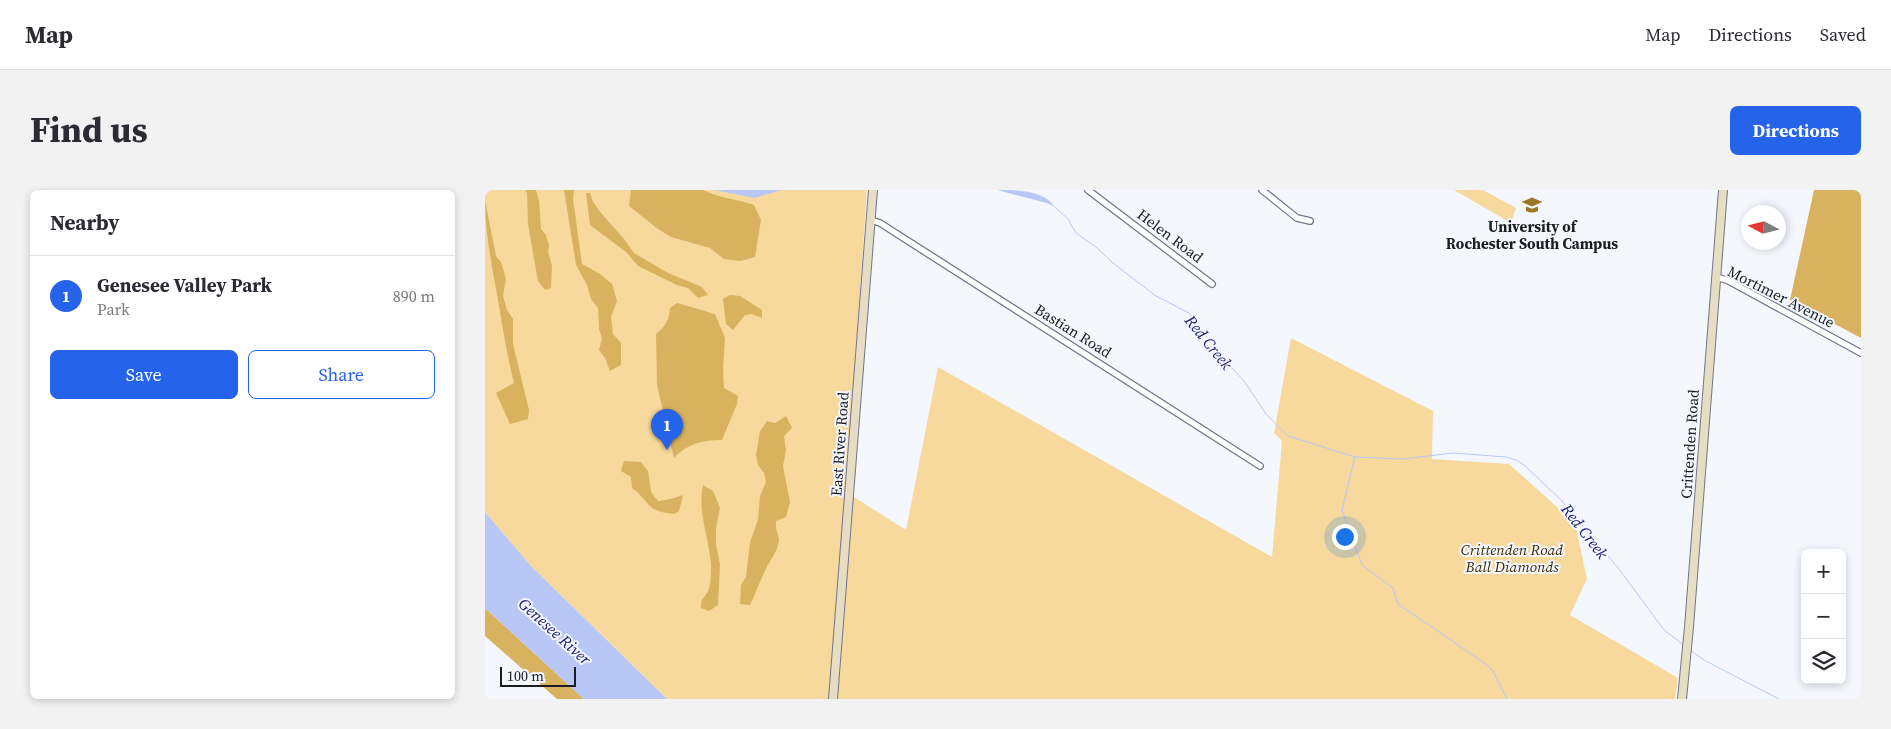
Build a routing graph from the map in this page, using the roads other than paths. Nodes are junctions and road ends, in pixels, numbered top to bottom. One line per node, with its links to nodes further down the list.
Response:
1 (873, 190): 5 (street, East River Road)
2 (1088, 190): 8 (street, Helen Road)
3 (1262, 190): 6 (street)
4 (1723, 190): 7 (street, Crittenden Road)
5 (871, 220): 10 (street, Bastian Road); 11 (street, East River Road)
6 (1310, 221)
7 (1716, 277): 9 (street, Mortimer Avenue); 12 (street, Crittenden Road)
8 (1213, 284)
9 (1861, 353)
10 (1260, 466)
11 (833, 699)
12 (1682, 699)

